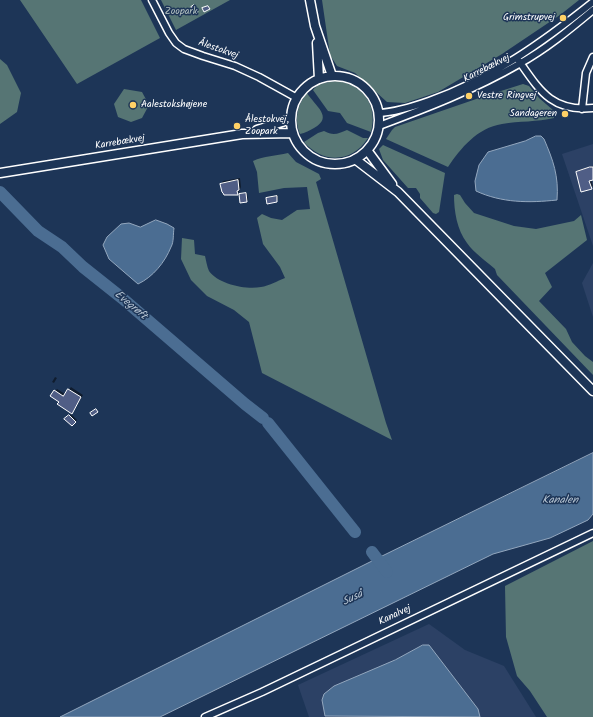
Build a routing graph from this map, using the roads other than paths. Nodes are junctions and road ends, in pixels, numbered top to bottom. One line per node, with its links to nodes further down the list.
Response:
1 (152, 0): 10 (street, Ålestokvej)
2 (310, 0): 5 (main road)
3 (593, 2): 7 (street, Karrebækvej)
4 (593, 10): 7 (street, Karrebækvej)
5 (315, 26): 8 (main road); 9 (main road)
6 (593, 57): 12 (street)
7 (519, 61): 12 (street); 13 (street, Karrebækvej); 15 (street, Karrebækvej)
8 (332, 76): 9 (main road); 13 (main road)
9 (319, 79): 10 (main road)
10 (297, 98): 14 (main road)
11 (593, 108): 12 (street)
12 (582, 109)
13 (379, 113): 15 (main road)
14 (291, 119): 16 (main road); 17 (main road, Karrebækvej)
15 (379, 126): 18 (main road)
16 (293, 133): 17 (main road, Karrebækvej); 19 (main road)
17 (242, 134): 20 (main road, Karrebækvej)
18 (367, 150): 19 (main road); 21 (main road)
19 (355, 159): 21 (main road)
20 (0, 173)
21 (398, 192): 22 (main road)
22 (593, 391)
23 (593, 533): 24 (street, Kanalvej)
24 (205, 717)

